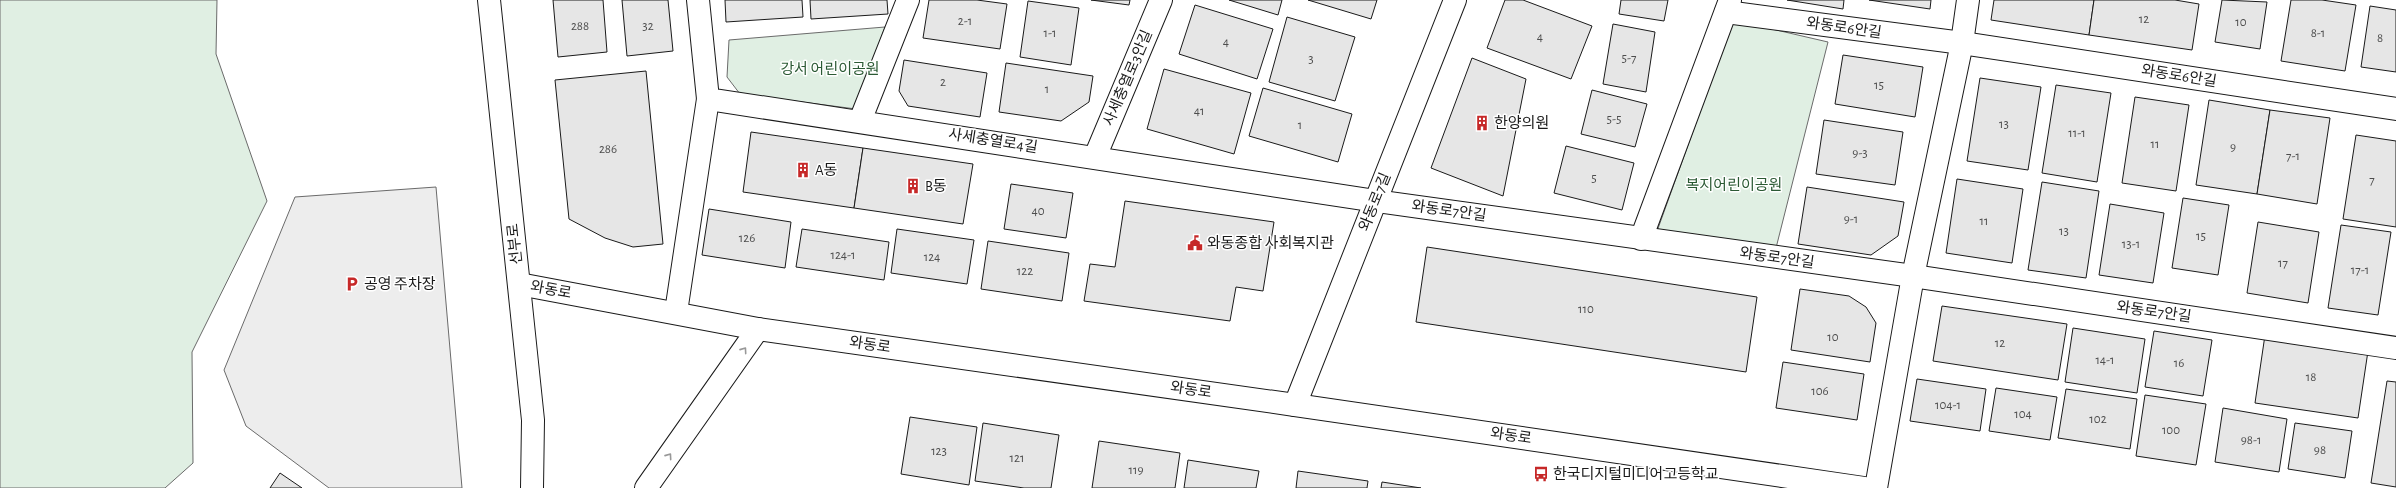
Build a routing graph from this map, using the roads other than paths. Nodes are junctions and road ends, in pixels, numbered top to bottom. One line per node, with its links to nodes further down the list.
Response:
1 (489, 0): 16 (street, 선부로)
2 (698, 0): 9 (street)
3 (908, 0): 11 (street)
4 (1161, 0): 12 (street, 사세충열로3안길)
5 (1455, 0): 13 (street, 와동로7길)
6 (1968, 0): 8 (street)
7 (1728, 6): 8 (street, 와동로6안길); 14 (street)
8 (1962, 44): 10 (street, 와동로6안길); 15 (street)
9 (708, 99): 11 (street, 사세충열로4길); 17 (street)
10 (2396, 109)
11 (860, 121): 12 (street, 사세충열로4길)
12 (1095, 156): 13 (street, 사세충열로4길)
13 (1376, 201): 14 (street, 와동로7안길); 20 (street, 와동로7길)
14 (1641, 239): 15 (street, 와동로7안길)
15 (1913, 276): 19 (street, 와동로7안길); 24 (street)
16 (519, 284): 17 (street, 와동로); 21 (street, 선부로)
17 (676, 312): 18 (street, 와동로)
18 (758, 329): 20 (street, 와동로); 22 (street, one-way to 18)
19 (2396, 348)
20 (1295, 404): 23 (street, 와동로)
21 (532, 488)
22 (646, 488)
23 (1864, 488)
24 (1876, 488)

